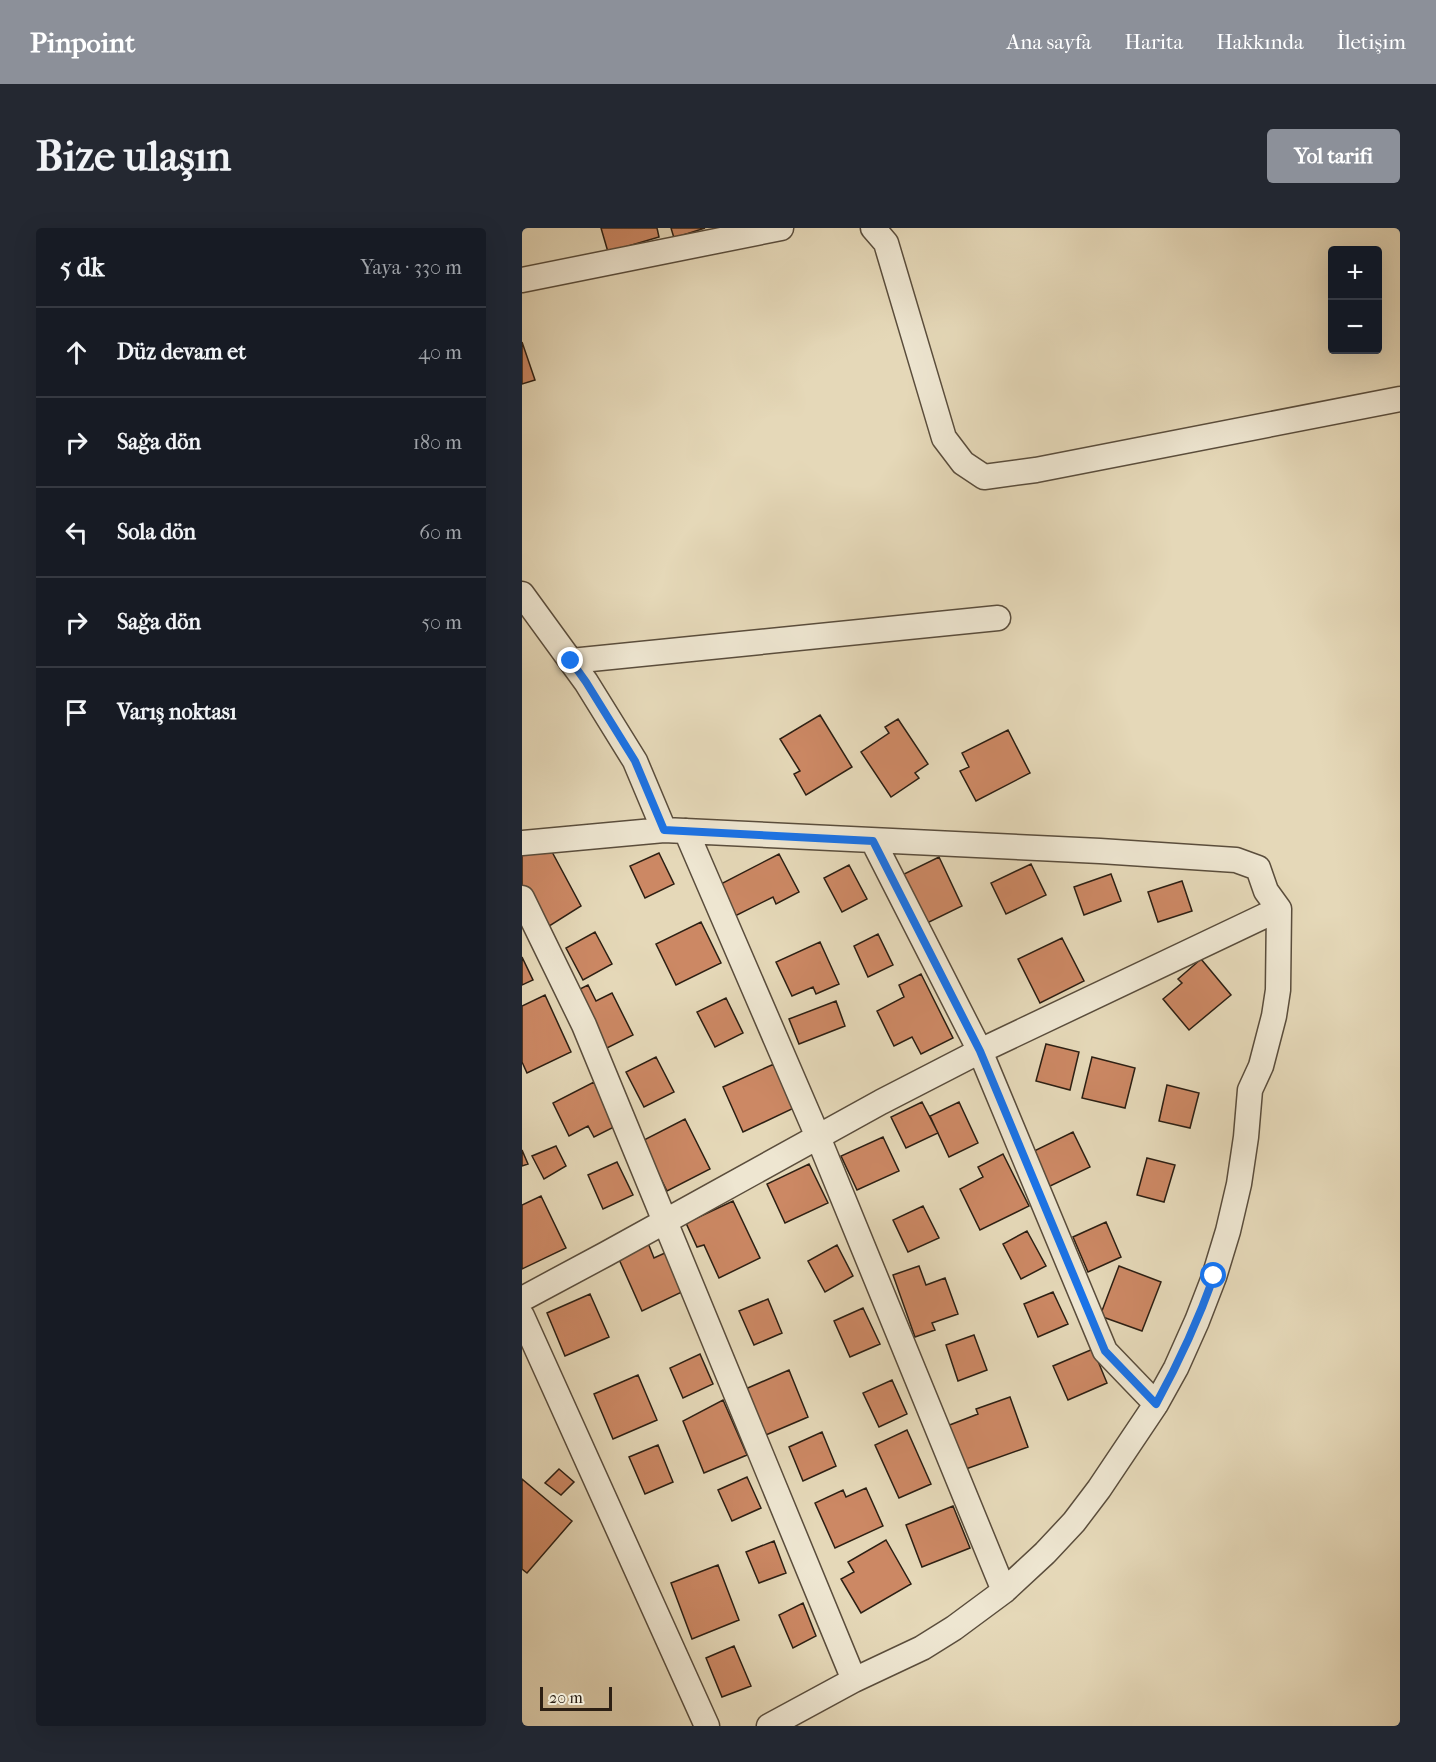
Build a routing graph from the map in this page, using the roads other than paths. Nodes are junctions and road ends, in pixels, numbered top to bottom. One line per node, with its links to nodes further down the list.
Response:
1 (781, 228): 3 (street)
2 (873, 228): 4 (street)
3 (522, 280)
4 (1400, 399)
5 (522, 594): 7 (street)
6 (998, 618): 7 (street)
7 (571, 661): 8 (street)
8 (675, 831): 9 (street); 10 (street); 14 (street)
9 (873, 841): 12 (street); 13 (street)
10 (522, 843)
11 (522, 898): 15 (street)
12 (1279, 909): 13 (street); 18 (street)
13 (980, 1051): 14 (street); 18 (street)
14 (818, 1137): 15 (street); 19 (street)
15 (665, 1222): 16 (street); 20 (street)
16 (522, 1299)
17 (524, 1327): 21 (street)
18 (1156, 1404): 19 (street)
19 (1004, 1591): 20 (street)
20 (854, 1680): 22 (street)
21 (707, 1726)
22 (770, 1726)

